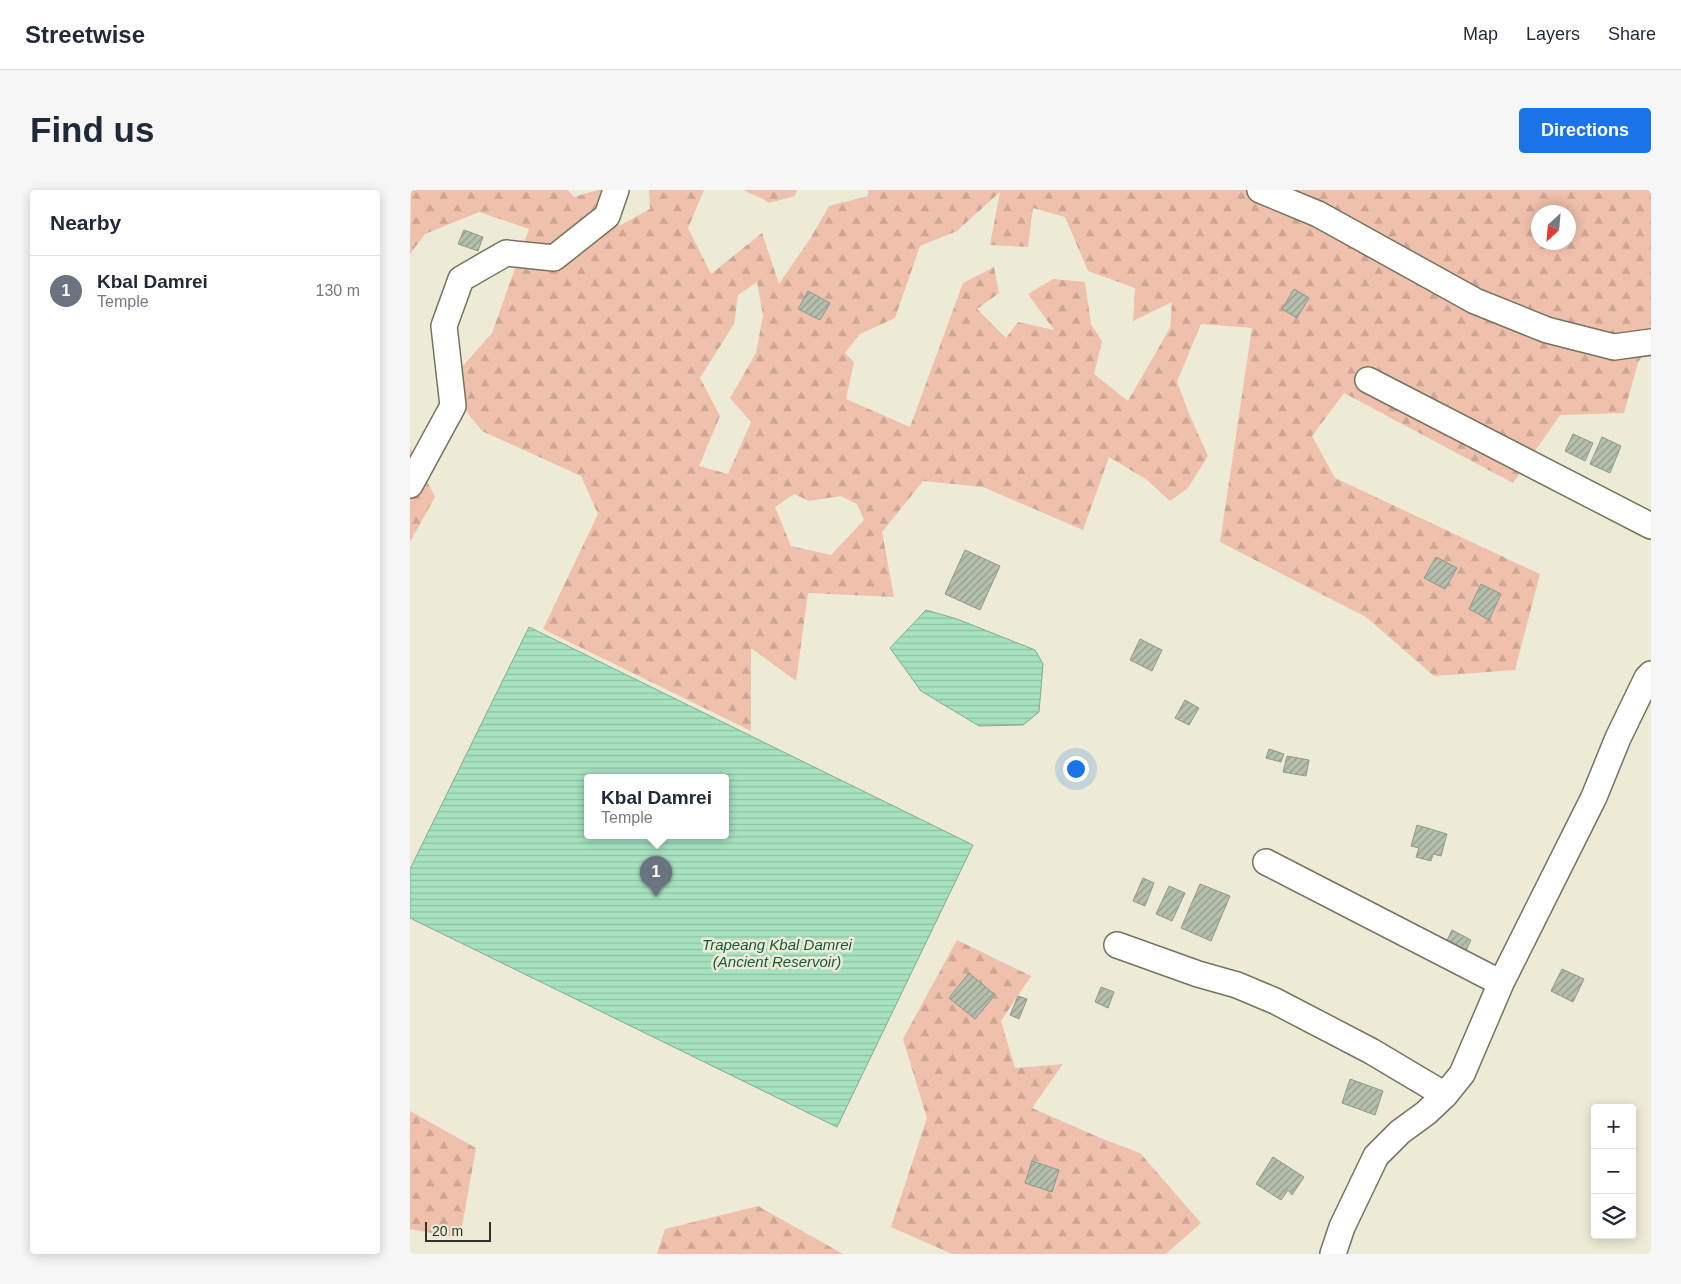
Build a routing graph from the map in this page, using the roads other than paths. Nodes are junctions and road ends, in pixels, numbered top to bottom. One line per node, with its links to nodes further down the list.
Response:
1 (616, 190): 5 (street)
2 (1260, 190): 3 (street)
3 (1651, 342)
4 (1368, 380): 6 (street)
5 (410, 485)
6 (1651, 526)
7 (1651, 674): 10 (street)
8 (1266, 862): 10 (street)
9 (1117, 945): 11 (street)
10 (1501, 983): 11 (street)
11 (1445, 1095): 12 (street)
12 (1332, 1254)

